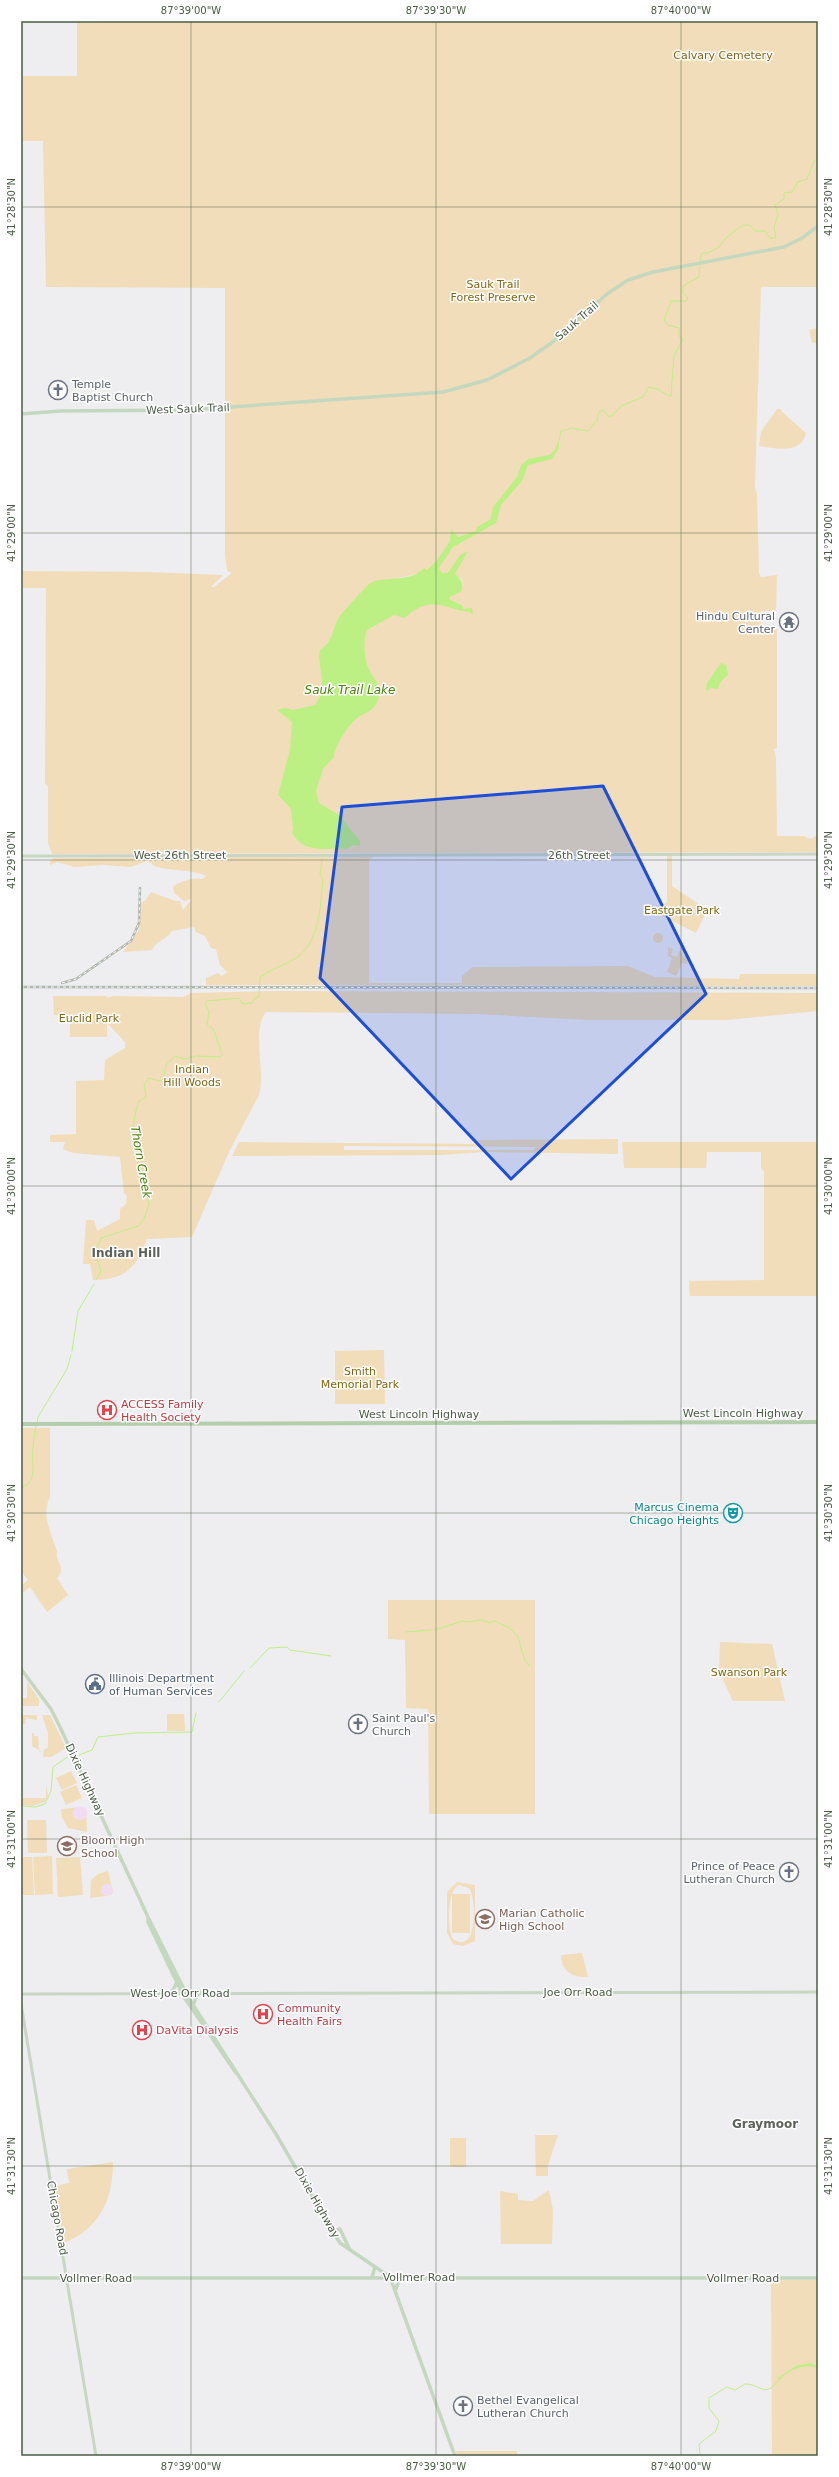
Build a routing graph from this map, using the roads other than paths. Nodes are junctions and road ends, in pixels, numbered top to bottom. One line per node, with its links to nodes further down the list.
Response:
1 (818, 226): 2 (main road, Sauk Trail)
2 (331, 401): 3 (main road, West Sauk Trail)
3 (21, 414)
4 (340, 854): 5 (street, 26th Street); 6 (street, West 26th Street)
5 (818, 854)
6 (21, 856)
7 (818, 1422): 8 (main road, West Lincoln Highway)
8 (21, 1424)
9 (21, 1669): 10 (main road, Dixie Highway)
10 (148, 1917): 11 (main road, Dixie Highway); 13 (main road, Dixie Highway)
11 (177, 1982): 12 (main road); 13 (main road, Dixie Highway)
12 (169, 1992): 13 (street, West Joe Orr Road); 17 (street, West Joe Orr Road)
13 (184, 1992): 14 (street, West Joe Orr Road); 19 (main road, Dixie Highway); 20 (main road, Dixie Highway)
14 (201, 1992): 15 (street, West Joe Orr Road); 19 (main road)
15 (338, 1992): 16 (street, Joe Orr Road)
16 (818, 1992)
17 (21, 1994)
18 (21, 2004): 29 (street, Chicago Road)
19 (193, 2006): 20 (main road, Dixie Highway)
20 (236, 2073): 21 (main road, Dixie Highway)
21 (332, 2232): 22 (main road, Dixie Highway); 22 (main road)
22 (351, 2250): 23 (main road, Dixie Highway)
23 (376, 2267): 24 (main road); 25 (main road, Dixie Highway)
24 (372, 2277): 25 (main road, Vollmer Road); 29 (main road, Vollmer Road)
25 (390, 2277): 26 (main road, Vollmer Road); 30 (main road, Dixie Highway)
26 (403, 2277): 28 (main road, Vollmer Road); 30 (main road)
27 (21, 2278): 29 (main road, Vollmer Road)
28 (818, 2278)
29 (67, 2279): 31 (street, Chicago Road)
30 (396, 2290): 32 (main road, Dixie Highway)
31 (96, 2456)
32 (455, 2456)

